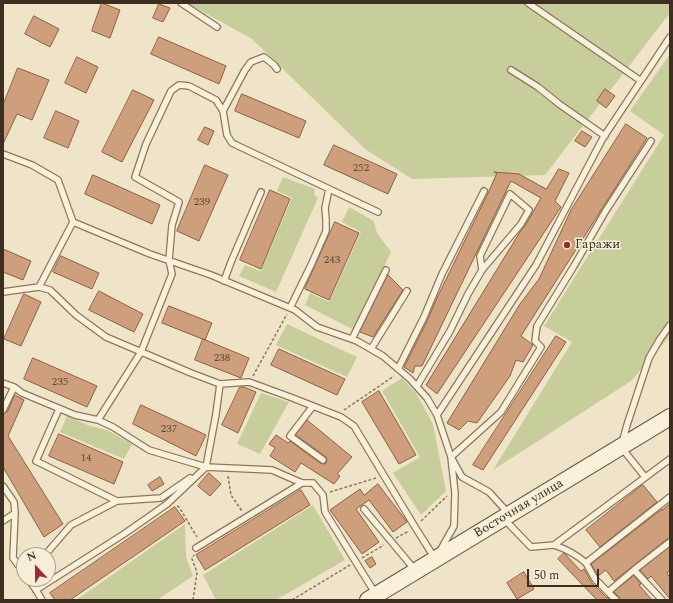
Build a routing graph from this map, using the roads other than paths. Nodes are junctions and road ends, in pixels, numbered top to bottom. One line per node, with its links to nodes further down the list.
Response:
1 (181, 3): 3 (lane)
2 (528, 3): 7 (lane)
3 (217, 27)
4 (670, 38): 7 (lane)
5 (277, 69): 8 (lane)
6 (512, 70): 9 (lane)
7 (641, 81): 9 (lane)
8 (223, 111): 12 (lane); 17 (lane)
9 (605, 136): 37 (lane)
10 (651, 141): 41 (lane)
11 (3, 154): 16 (lane)
12 (329, 189): 15 (lane); 24 (lane)
13 (484, 191): 29 (lane)
14 (261, 192): 20 (lane)
15 (378, 212)
16 (73, 222): 17 (lane); 21 (lane)
17 (170, 260): 20 (lane); 28 (lane)
18 (386, 270): 26 (lane)
19 (482, 270): 19 (lane); 32 (lane)
20 (224, 281): 24 (lane)
21 (39, 287): 23 (lane); 28 (lane)
22 (407, 291): 27 (lane)
23 (3, 292)
24 (290, 308): 26 (lane)
25 (670, 325): 40 (lane)
26 (352, 339): 27 (lane)
27 (371, 349): 29 (lane)
28 (140, 352): 31 (lane); 39 (lane)
29 (400, 370): 32 (lane)
30 (3, 383): 33 (lane)
31 (220, 384): 34 (lane); 44 (lane)
32 (417, 386): 37 (lane)
33 (14, 387): 35 (lane); 36 (lane)
34 (312, 406): 43 (lane); 58 (lane)
35 (59, 409): 39 (lane); 49 (lane)
36 (3, 410)
37 (437, 416): 41 (lane)
38 (670, 417): 40 (main road, Восточная улица)
39 (98, 420): 44 (lane)
40 (621, 447): 45 (lane); 52 (main road, Восточная улица)
41 (451, 458): 52 (lane); 58 (lane)
42 (670, 459): 45 (lane)
43 (323, 460)
44 (206, 467): 46 (lane); 49 (lane); 65 (lane)
45 (645, 478): 55 (lane)
46 (302, 483): 56 (lane); 67 (lane)
47 (3, 486): 51 (lane)
48 (670, 497): 60 (lane)
49 (117, 501): 57 (lane)
50 (364, 509): 62 (lane)
51 (14, 513): 53 (lane); 59 (lane)
52 (506, 516): 55 (lane); 58 (main road, Восточная улица)
53 (3, 521)
54 (670, 542): 61 (lane)
55 (554, 545): 60 (lane)
56 (199, 546)
57 (53, 547)
58 (435, 559): 62 (main road, Восточная улица)
59 (16, 562)
60 (586, 563): 66 (lane)
61 (634, 570): 66 (lane); 70 (lane)
62 (416, 571): 67 (main road, Восточная улица)
63 (34, 587): 65 (lane)
64 (37, 587): 65 (lane)
65 (36, 590): 68 (lane)
66 (608, 592): 69 (lane)
67 (372, 597)
68 (42, 600)
69 (616, 600)
70 (662, 600)

